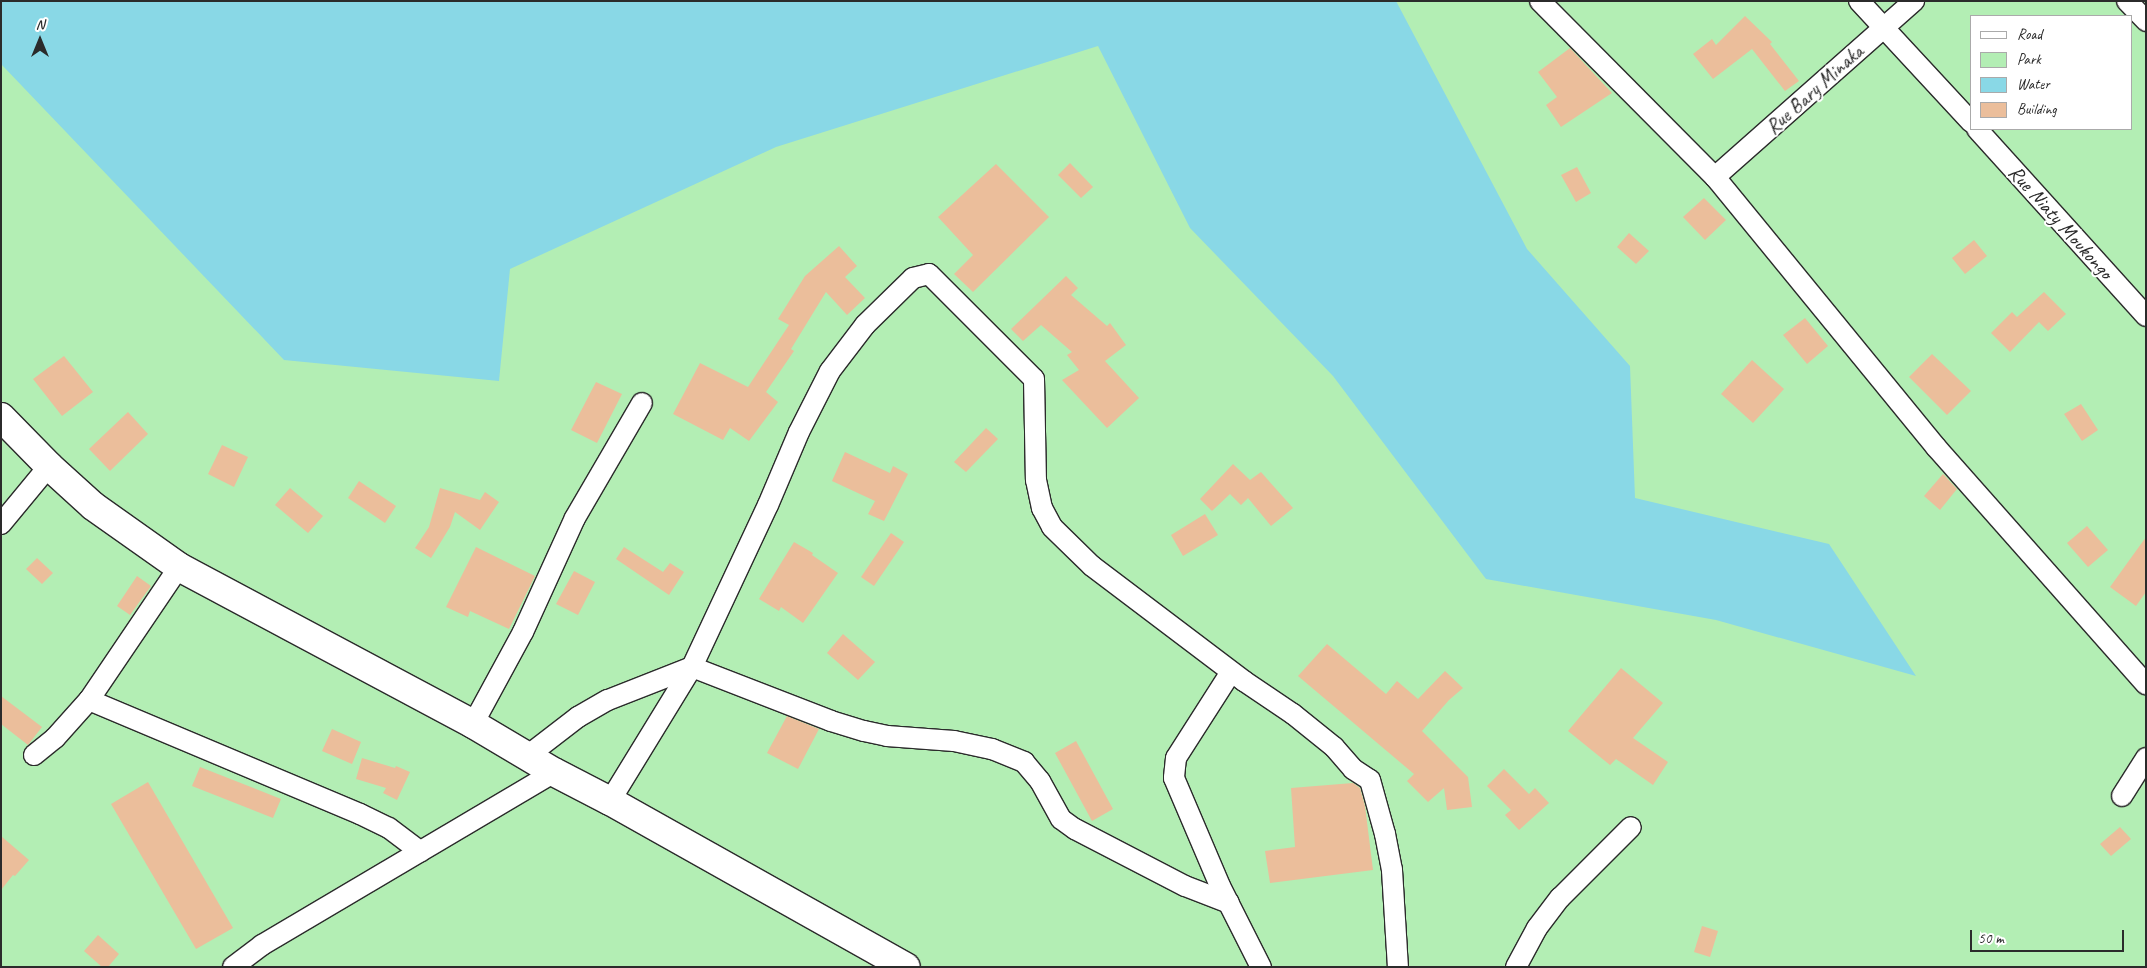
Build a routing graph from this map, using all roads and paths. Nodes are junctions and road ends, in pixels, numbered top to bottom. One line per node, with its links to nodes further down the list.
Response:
1 (1540, 1): 9 (street)
2 (1859, 1): 6 (street)
3 (1914, 1): 6 (street, Rue Bary Minaka)
4 (2127, 1): 5 (street)
5 (2146, 21)
6 (1885, 27): 7 (street); 9 (street, Rue Bary Minaka)
7 (1970, 121)
8 (1978, 130): 10 (street, Rue Niaty Moukongo)
9 (1715, 177): 18 (street)
10 (2146, 316)
11 (642, 403): 20 (street)
12 (1, 417): 13 (street)
13 (49, 466): 14 (street); 15 (street)
14 (1, 524)
15 (179, 567): 19 (street); 20 (street)
16 (692, 667): 17 (street); 22 (street); 26 (street); 29 (street)
17 (1231, 672): 29 (street); 33 (street)
18 (2146, 684)
19 (88, 700): 21 (street); 28 (street)
20 (473, 724): 22 (street)
21 (34, 755)
22 (526, 757): 24 (street)
23 (2146, 758): 25 (street)
24 (554, 772): 26 (street); 28 (street)
25 (2122, 796)
26 (610, 801): 31 (street)
27 (1631, 827): 34 (street)
28 (420, 851): 30 (street)
29 (1229, 903): 32 (street)
30 (233, 967)
31 (906, 967)
32 (1261, 967)
33 (1398, 967)
34 (1516, 967)

